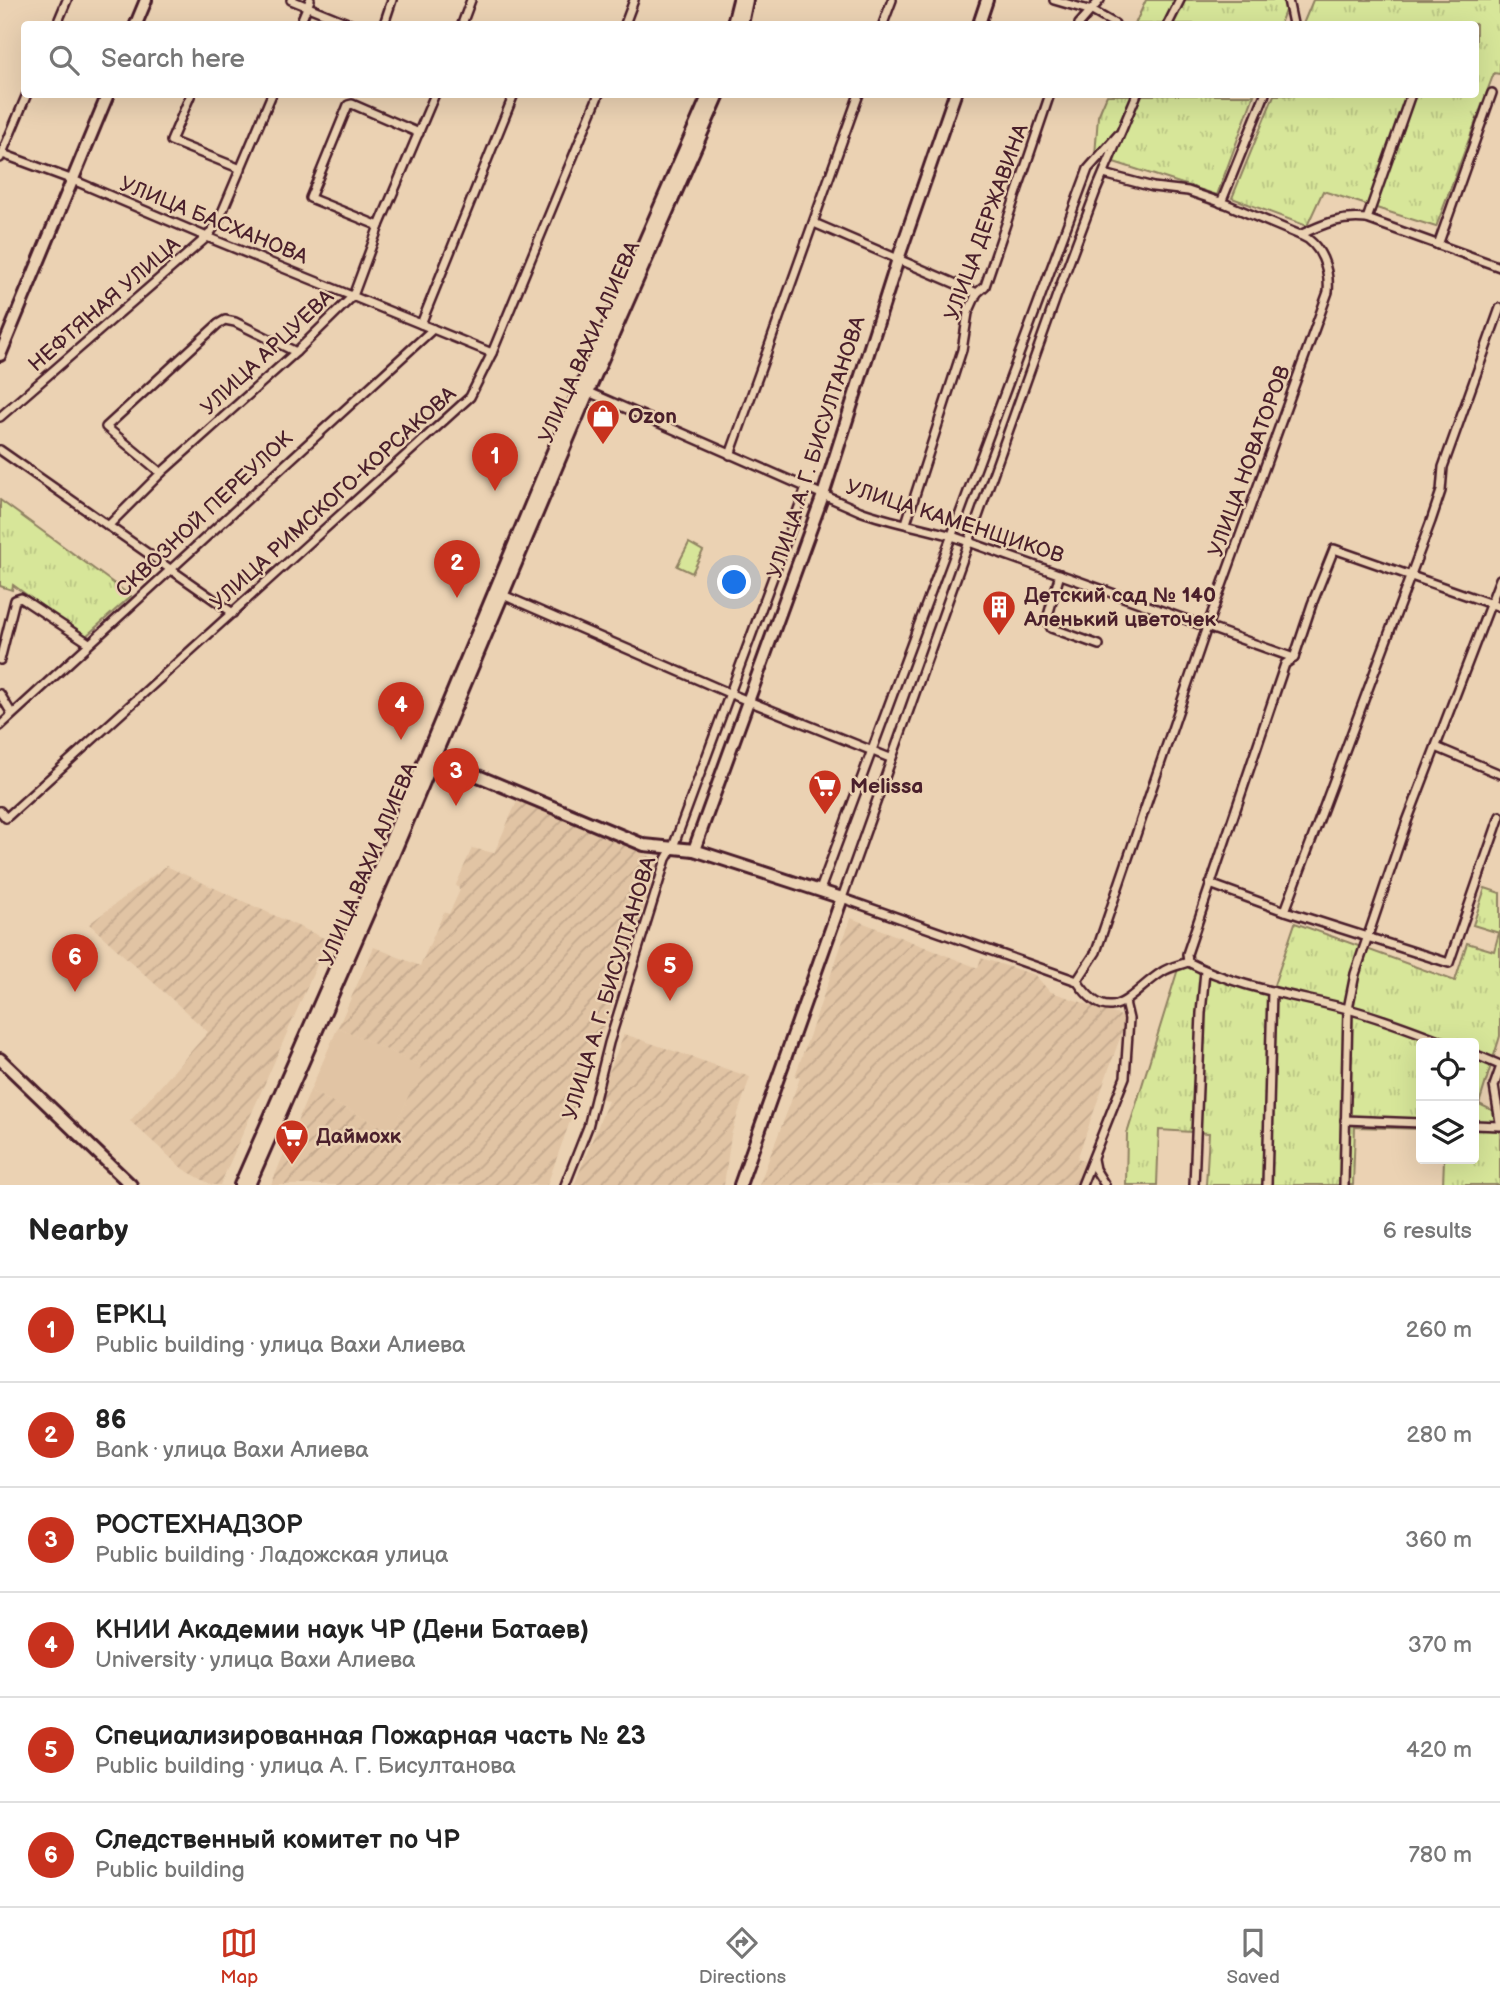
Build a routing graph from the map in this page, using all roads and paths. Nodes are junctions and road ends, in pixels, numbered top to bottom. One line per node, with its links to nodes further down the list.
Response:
1 (67, 0): 17 (street)
2 (146, 0): 18 (main road)
3 (291, 0): 15 (street)
4 (392, 0): 21 (street)
5 (471, 0): 22 (street)
6 (634, 0): 23 (street)
7 (738, 0): 24 (main road)
8 (747, 0): 25 (main road)
9 (892, 0): 26 (street)
10 (987, 0): 27 (main road)
11 (1054, 0): 16 (street)
12 (1100, 0): 16 (street)
13 (1180, 0): 30 (street)
14 (1288, 0): 31 (street)
15 (309, 3): 19 (street); 20 (street)
16 (1092, 11): 28 (street); 29 (street)
17 (58, 21)
18 (137, 21)
19 (301, 21)
20 (344, 21)
21 (385, 21)
22 (463, 21)
23 (626, 21)
24 (734, 21)
25 (743, 21)
26 (884, 21)
27 (980, 21)
28 (1082, 21)
29 (1110, 21)
30 (1170, 21)
31 (1292, 21)
32 (1492, 93): 60 (street)
33 (25, 98): 50 (street)
34 (106, 98): 53 (main road)
35 (189, 98): 51 (street)
36 (270, 98): 51 (street, НЕФТЯНАЯ УЛИЦА)
37 (433, 98): 49 (street, УЛИЦА АРЦУЕВА)
38 (512, 98): 66 (street)
39 (597, 98): 69 (street, УЛИЦА РИМСКОГО-КОРСАКОВА)
40 (707, 98): 71 (main road, УЛИЦА ВАХИ АЛИЕВА)
41 (717, 98): 71 (main road, УЛИЦА ВАХИ АЛИЕВА)
42 (858, 98): 56 (street)
43 (954, 98): 61 (main road, УЛИЦА А. Г. БИСУЛТАНОВА)
44 (1049, 98): 63 (street, УЛИЦА ДЕРЖАВИНА)
45 (1135, 98): 48 (street)
46 (1263, 98): 54 (street)
47 (1410, 98): 55 (street)
48 (1124, 128): 52 (street); 80 (street)
49 (419, 133): 57 (street, УЛИЦА АРЦУЕВА); 57 (street)
50 (1, 155): 53 (street, УЛИЦА БАСХАНОВА)
51 (241, 169): 59 (street, НЕФТЯНАЯ УЛИЦА)
52 (1104, 174): 54 (street); 81 (street)
53 (73, 180): 59 (street, УЛИЦА БАСХАНОВА); 70 (main road)
54 (1222, 203): 58 (street)
55 (1367, 219): 58 (street); 60 (street)
56 (814, 223): 61 (street); 74 (street)
57 (379, 226): 64 (street, УЛИЦА АРЦУЕВА)
58 (1300, 235): 90 (street, УЛИЦА НОВАТОРОВ)
59 (207, 237): 64 (street, УЛИЦА БАСХАНОВА); 72 (street, НЕФТЯНАЯ УЛИЦА)
60 (1438, 245): 62 (street)
61 (898, 259): 63 (street); 77 (main road, УЛИЦА А. Г. БИСУЛТАНОВА)
62 (1500, 267)
63 (977, 293): 78 (street, УЛИЦА ДЕРЖАВИНА)
64 (353, 296): 66 (street, УЛИЦА БАСХАНОВА); 68 (street, УЛИЦА АРЦУЕВА)
65 (1500, 308): 84 (street)
66 (421, 324): 67 (street, УЛИЦА БАСХАНОВА)
67 (433, 329): 69 (street, УЛИЦА БАСХАНОВА); 82 (street, СКВОЗНОЙ ПЕРЕУЛОК)
68 (296, 352): 75 (street, УЛИЦА АРЦУЕВА); 75 (street)
69 (492, 353): 89 (street, УЛИЦА РИМСКОГО-КОРСАКОВА)
70 (0, 355)
71 (584, 390): 74 (street, УЛИЦА КАМЕНЩИКОВ); 86 (main road, УЛИЦА ВАХИ АЛИЕВА); 102 (main road, УЛИЦА ВАХИ АЛИЕВА)
72 (0, 417)
73 (0, 450): 79 (street)
74 (730, 455): 76 (street, УЛИЦА КАМЕНЩИКОВ)
75 (161, 473): 79 (street, УЛИЦА АРЦУЕВА)
76 (806, 488): 77 (street, УЛИЦА КАМЕНЩИКОВ); 96 (street, УЛИЦА А. Г. БИСУЛТАНОВА)
77 (823, 495): 78 (street, УЛИЦА КАМЕНЩИКОВ); 97 (main road, УЛИЦА А. Г. БИСУЛТАНОВА)
78 (906, 523): 80 (street, УЛИЦА КАМЕНЩИКОВ)
79 (108, 526): 82 (street)
80 (952, 536): 81 (street, УЛИЦА КАМЕНЩИКОВ); 101 (street)
81 (969, 542): 83 (street, УЛИЦА КАМЕНЩИКОВ); 103 (street)
82 (171, 571): 89 (street); 91 (street, СКВОЗНОЙ ПЕРЕУЛОК)
83 (1060, 574): 90 (street, УЛИЦА КАМЕНЩИКОВ); 92 (street)
84 (1409, 576): 87 (street); 93 (street); 112 (street)
85 (1500, 579): 87 (street)
86 (503, 595): 96 (street); 102 (main road, УЛИЦА ВАХИ АЛИЕВА)
87 (1491, 605): 88 (street); 100 (street)
88 (1500, 607)
89 (233, 613): 105 (street, УЛИЦА РИМСКОГО-КОРСАКОВА)
90 (1207, 627): 93 (street, УЛИЦА КАМЕНЩИКОВ); 116 (street, УЛИЦА НОВАТОРОВ)
91 (89, 643): 94 (street); 98 (street, СКВОЗНОЙ ПЕРЕУЛОК)
92 (1100, 645)
93 (1294, 657): 109 (street)
94 (0, 660)
95 (0, 694): 98 (street)
96 (731, 694): 97 (street); 107 (street, УЛИЦА А. Г. БИСУЛТАНОВА)
97 (749, 701): 101 (street); 108 (main road, УЛИЦА А. Г. БИСУЛТАНОВА)
98 (12, 714): 99 (street, СКВОЗНОЙ ПЕРЕУЛОК)
99 (0, 726)
100 (1436, 747): 104 (street); 113 (street)
101 (872, 751): 103 (street); 110 (street)
102 (431, 756): 107 (main road); 131 (main road, УЛИЦА ВАХИ АЛИЕВА); 132 (main road, УЛИЦА ВАХИ АЛИЕВА)
103 (890, 758): 111 (street)
104 (1500, 774)
105 (3, 815)
106 (1500, 816): 113 (street)
107 (673, 847): 108 (main road); 133 (street, УЛИЦА А. Г. БИСУЛТАНОВА)
108 (694, 850): 110 (main road)
109 (1210, 884): 112 (street); 114 (street)
110 (820, 890): 111 (main road)
111 (842, 898): 116 (street); 134 (main road)
112 (1285, 911): 113 (street)
113 (1367, 937): 119 (street)
114 (1188, 962): 115 (street); 118 (street)
115 (1205, 971): 117 (street); 137 (street)
116 (1077, 981): 118 (street)
117 (1272, 991): 119 (street); 138 (street)
118 (1125, 1002): 129 (street)
119 (1348, 1009): 120 (street); 125 (street)
120 (1434, 1038)
121 (1479, 1056): 123 (street)
122 (0, 1059): 130 (main road)
123 (1500, 1067): 124 (street)
124 (1497, 1087): 127 (street)
125 (1345, 1120): 126 (street); 139 (street)
126 (1416, 1123)
127 (1500, 1124): 128 (street)
128 (1479, 1125)
129 (1093, 1158): 135 (street); 136 (street)
130 (131, 1185)
131 (240, 1185)
132 (249, 1185)
133 (565, 1185)
134 (740, 1185)
135 (1082, 1185)
136 (1105, 1185)
137 (1194, 1185)
138 (1267, 1185)
139 (1344, 1185)

